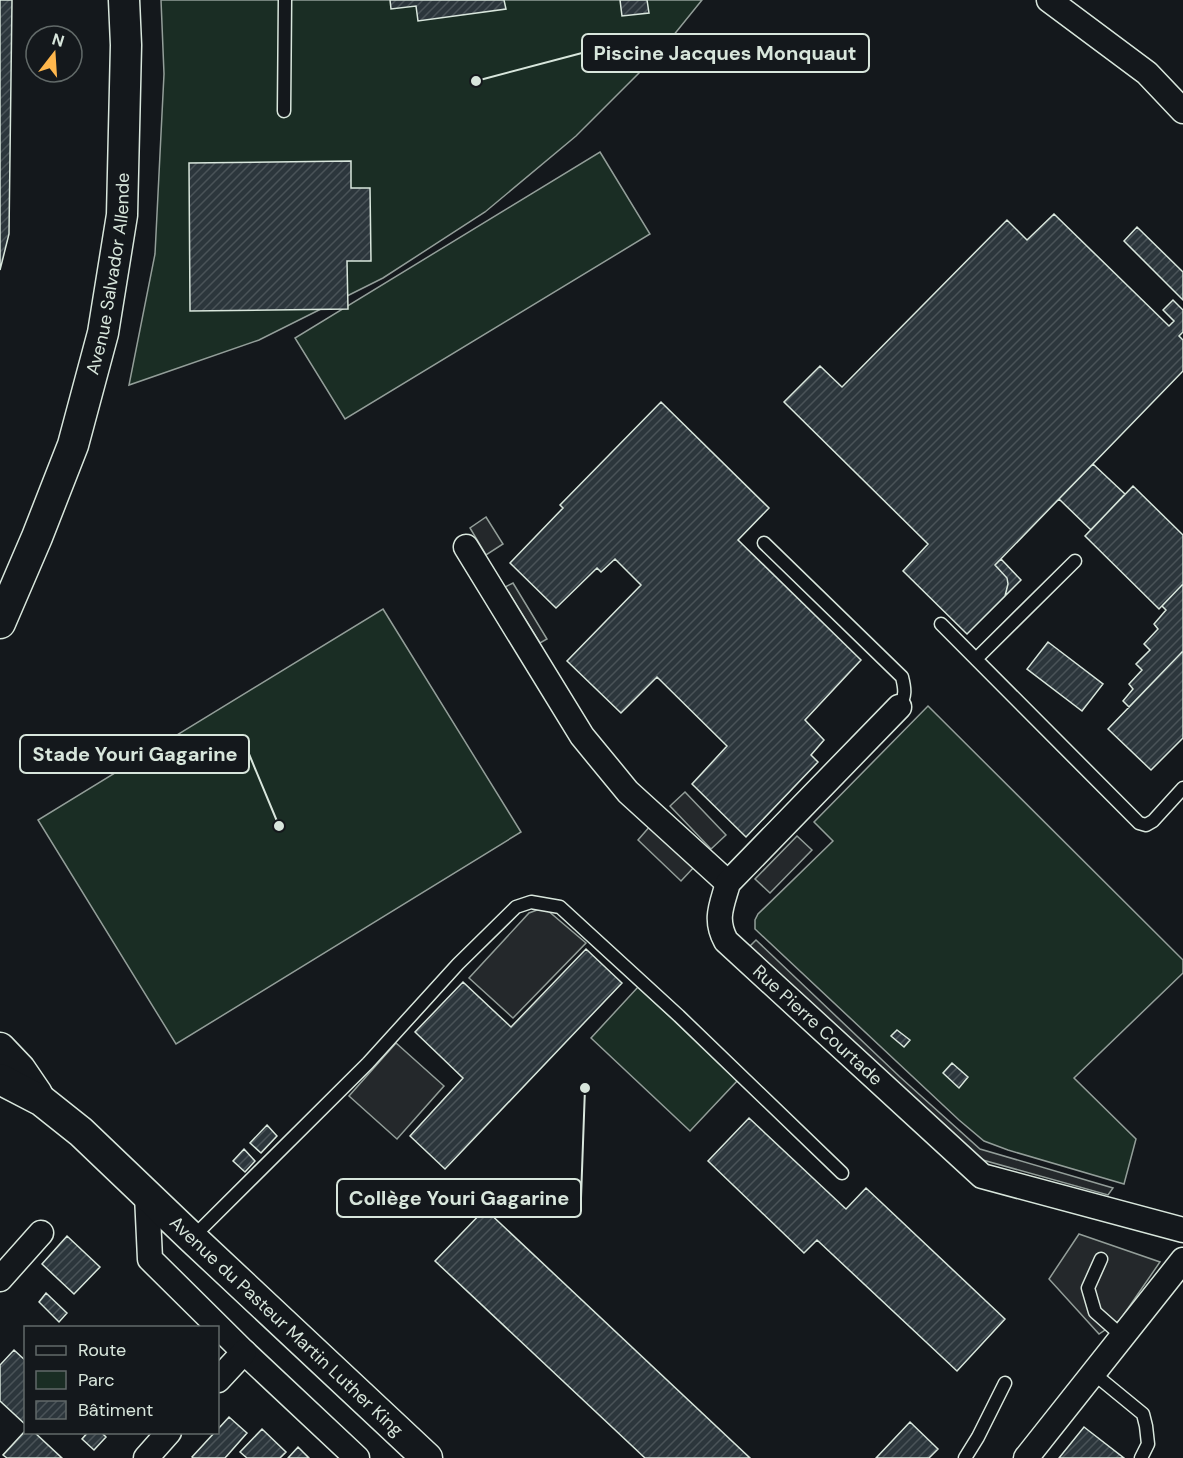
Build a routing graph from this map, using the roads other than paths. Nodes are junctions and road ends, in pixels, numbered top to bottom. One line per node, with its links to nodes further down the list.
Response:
1 (124, 0): 6 (street, Avenue Salvador Allende)
2 (285, 0): 4 (lane)
3 (1048, 0): 5 (street)
4 (284, 111)
5 (1183, 111)
6 (37, 537): 10 (street, Avenue Salvador Allende); 11 (street, Avenue Salvador Allende)
7 (764, 543): 14 (lane)
8 (466, 547): 16 (street)
9 (1075, 561): 13 (lane)
10 (0, 589)
11 (0, 623)
12 (941, 624): 13 (lane)
13 (976, 659): 15 (lane)
14 (899, 707): 16 (street, Rue Pierre Courtade)
15 (1183, 788)
16 (728, 883): 22 (street, Rue Pierre Courtade)
17 (0, 1048): 19 (street, Avenue du Pasteur Martin Luther King)
18 (0, 1079): 19 (street, Avenue du Pasteur Martin Luther King)
19 (42, 1101): 21 (street, Avenue du Pasteur Martin Luther King)
20 (842, 1173): 24 (lane)
21 (147, 1195): 24 (street, Avenue du Pasteur Martin Luther King); 28 (street, Avenue du Pasteur Martin Luther King)
22 (1183, 1230)
23 (41, 1233): 27 (street)
24 (192, 1238): 38 (street, Avenue du Pasteur Martin Luther King)
25 (1101, 1259): 30 (lane)
26 (1183, 1260): 30 (street)
27 (0, 1279)
28 (217, 1326)
29 (219, 1328): 31 (street, Avenue du Pasteur Martin Luther King)
30 (1122, 1336): 32 (street)
31 (244, 1352): 33 (street); 37 (street, Avenue du Pasteur Martin Luther King)
32 (1093, 1373): 40 (street); 41 (lane)
33 (219, 1379)
34 (1005, 1383): 39 (lane)
35 (167, 1434): 36 (street)
36 (146, 1458)
37 (357, 1458)
38 (427, 1458)
39 (965, 1458)
40 (1026, 1458)
41 (1141, 1458)

